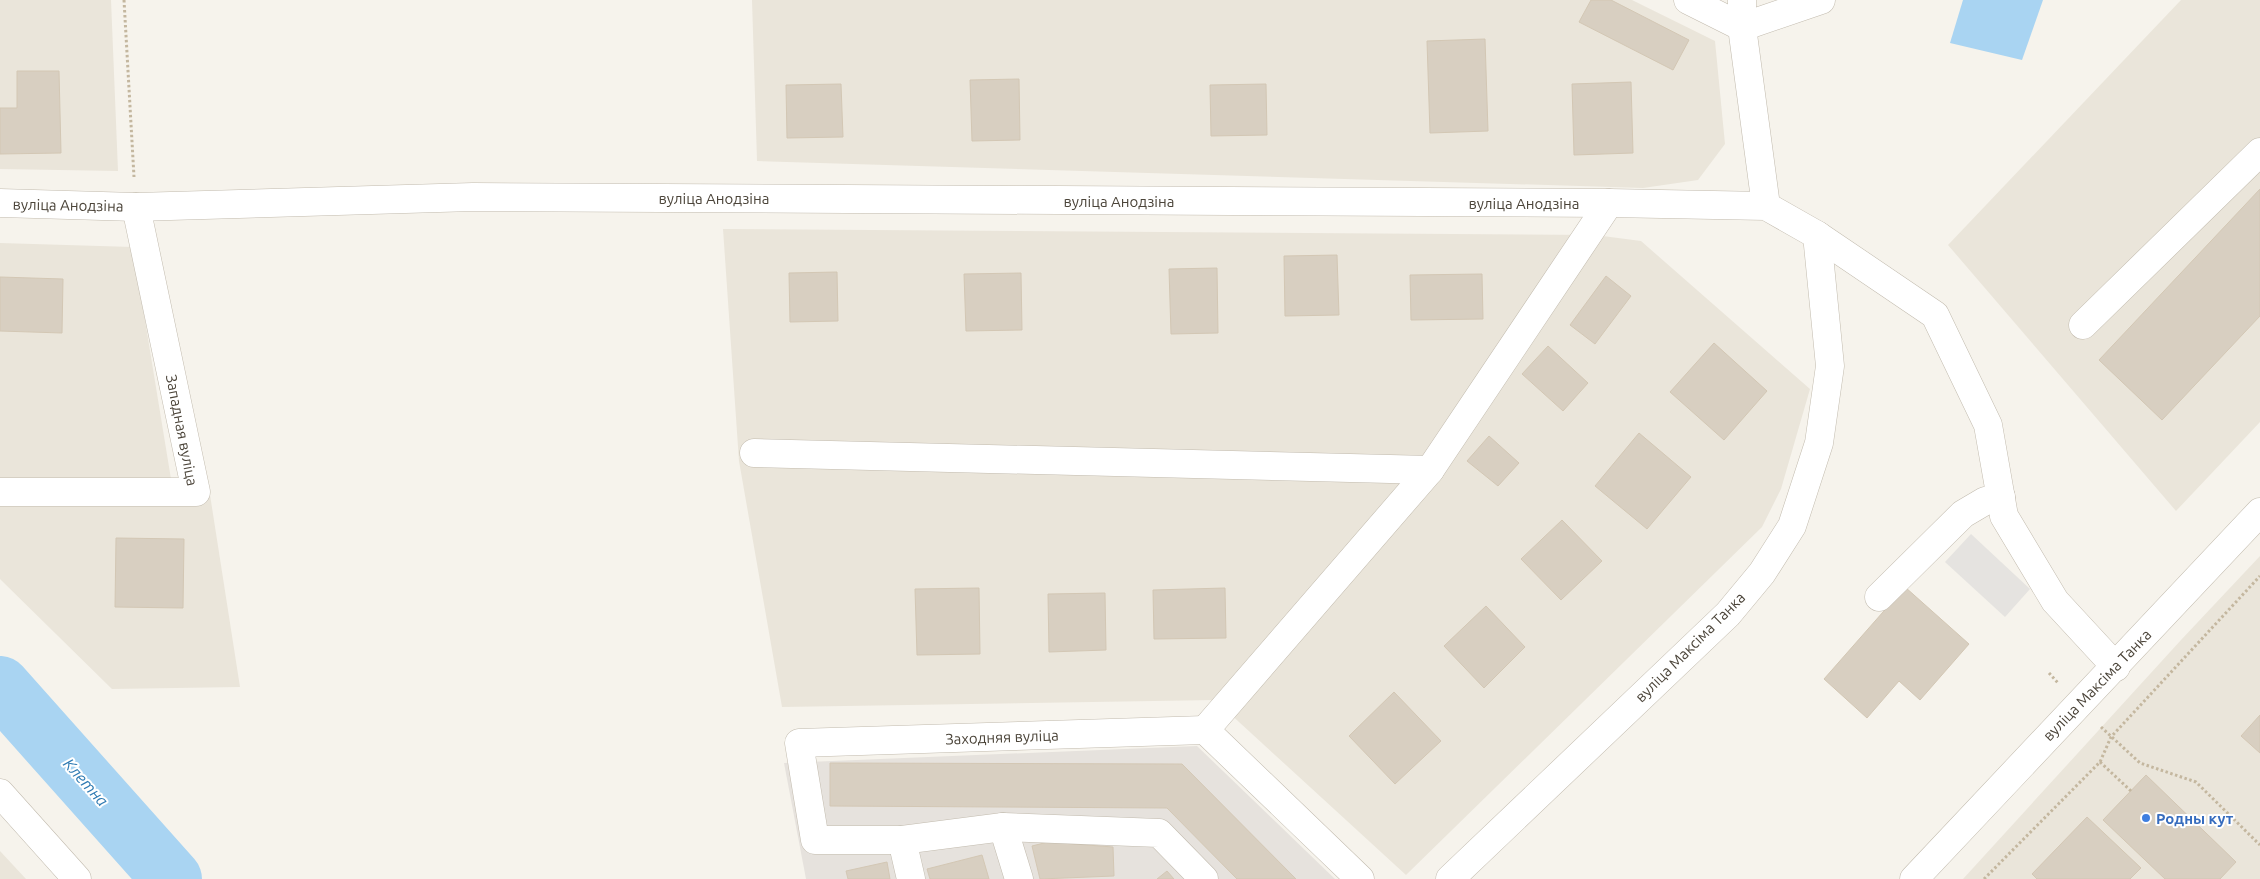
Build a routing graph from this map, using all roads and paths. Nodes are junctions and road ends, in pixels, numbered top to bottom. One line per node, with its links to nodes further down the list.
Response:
1 (124, 0): 10 (path)
2 (1688, 0): 5 (street)
3 (1742, 0): 5 (street)
4 (1821, 0): 5 (street)
5 (1742, 27): 9 (street)
6 (2260, 152): 12 (street)
7 (0, 203): 10 (street, вуліца Анодзіна)
8 (1608, 203): 9 (street, вуліца Анодзіна); 10 (street, вуліца Анодзіна); 14 (street)
9 (1766, 206): 11 (street)
10 (136, 207): 15 (street, Западная вуліца)
11 (1817, 235): 16 (street); 34 (street, вуліца Максіма Танка)
12 (2083, 325)
13 (754, 453): 14 (street)
14 (1430, 470): 21 (street)
15 (0, 492)
16 (2001, 497): 19 (street); 20 (street)
17 (2260, 512): 20 (street, вуліца Максіма Танка)
18 (2260, 576): 22 (path)
19 (1879, 597)
20 (2116, 667): 35 (street, вуліца Максіма Танка)
21 (1205, 730): 27 (street, Заходняя вуліца); 33 (street)
22 (2111, 737): 23 (path); 28 (path)
23 (2100, 762): 24 (path); 36 (path)
24 (2131, 791)
25 (0, 793): 29 (street)
26 (1003, 827): 27 (street); 31 (street); 32 (street)
27 (902, 840): 30 (street)
28 (2260, 845)
29 (77, 879)
30 (911, 879)
31 (1019, 879)
32 (1204, 879)
33 (1360, 879)
34 (1450, 879)
35 (1914, 879)
36 (1984, 879)

